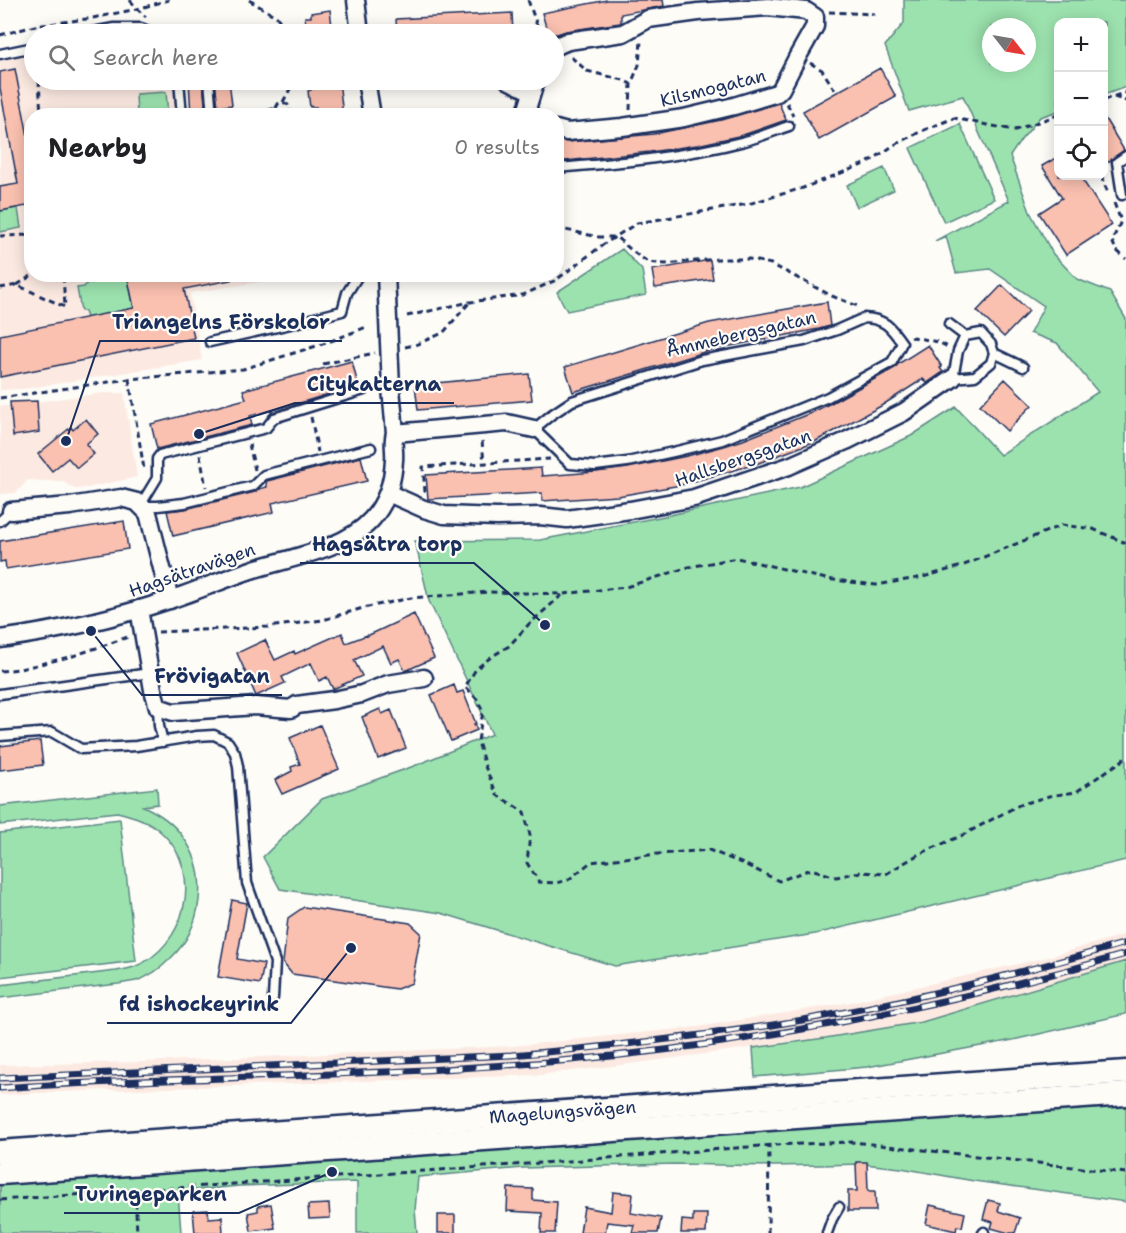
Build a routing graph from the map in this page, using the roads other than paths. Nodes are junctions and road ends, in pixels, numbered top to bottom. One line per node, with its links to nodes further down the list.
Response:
1 (356, 0): 2 (street)
2 (359, 24)
3 (564, 43): 15 (street, Kilsmogatan)
4 (24, 49): 5 (lane)
5 (0, 54)
6 (180, 90): 10 (lane)
7 (210, 90): 11 (lane)
8 (368, 90): 12 (street)
9 (533, 90): 13 (street)
10 (181, 108)
11 (211, 108)
12 (371, 108)
13 (530, 108)
14 (789, 126): 17 (lane)
15 (564, 131)
16 (1126, 156): 18 (lane)
17 (564, 167)
18 (1122, 195)
19 (354, 282): 23 (lane)
20 (386, 282): 29 (street)
21 (950, 324): 22 (lane)
22 (965, 336): 24 (lane); 26 (lane)
23 (210, 342)
24 (994, 353): 25 (lane); 26 (lane)
25 (1023, 367)
26 (953, 378): 31 (street, Hallsbergsgatan)
27 (364, 390): 32 (lane)
28 (534, 429): 28 (lane, Åmmebergsgatan); 29 (street)
29 (395, 434): 31 (street)
30 (371, 448): 32 (lane)
31 (385, 500): 34 (street, Hagsätravägen)
32 (140, 506): 33 (street); 34 (street)
33 (6, 516)
34 (170, 600): 35 (street, Hagsätravägen)
35 (139, 609): 36 (street, Hagsätravägen); 37 (street)
36 (0, 639)
37 (150, 673): 39 (lane); 40 (street)
38 (424, 678): 40 (street)
39 (0, 693)
40 (158, 707): 42 (lane)
41 (0, 736): 42 (lane)
42 (163, 742): 43 (lane)
43 (273, 999)
44 (1126, 1072): 46 (main road, Magelungsvägen)
45 (1126, 1094): 47 (main road, Magelungsvägen)
46 (0, 1152)
47 (0, 1173)
48 (839, 1207): 49 (lane)
49 (827, 1233)

